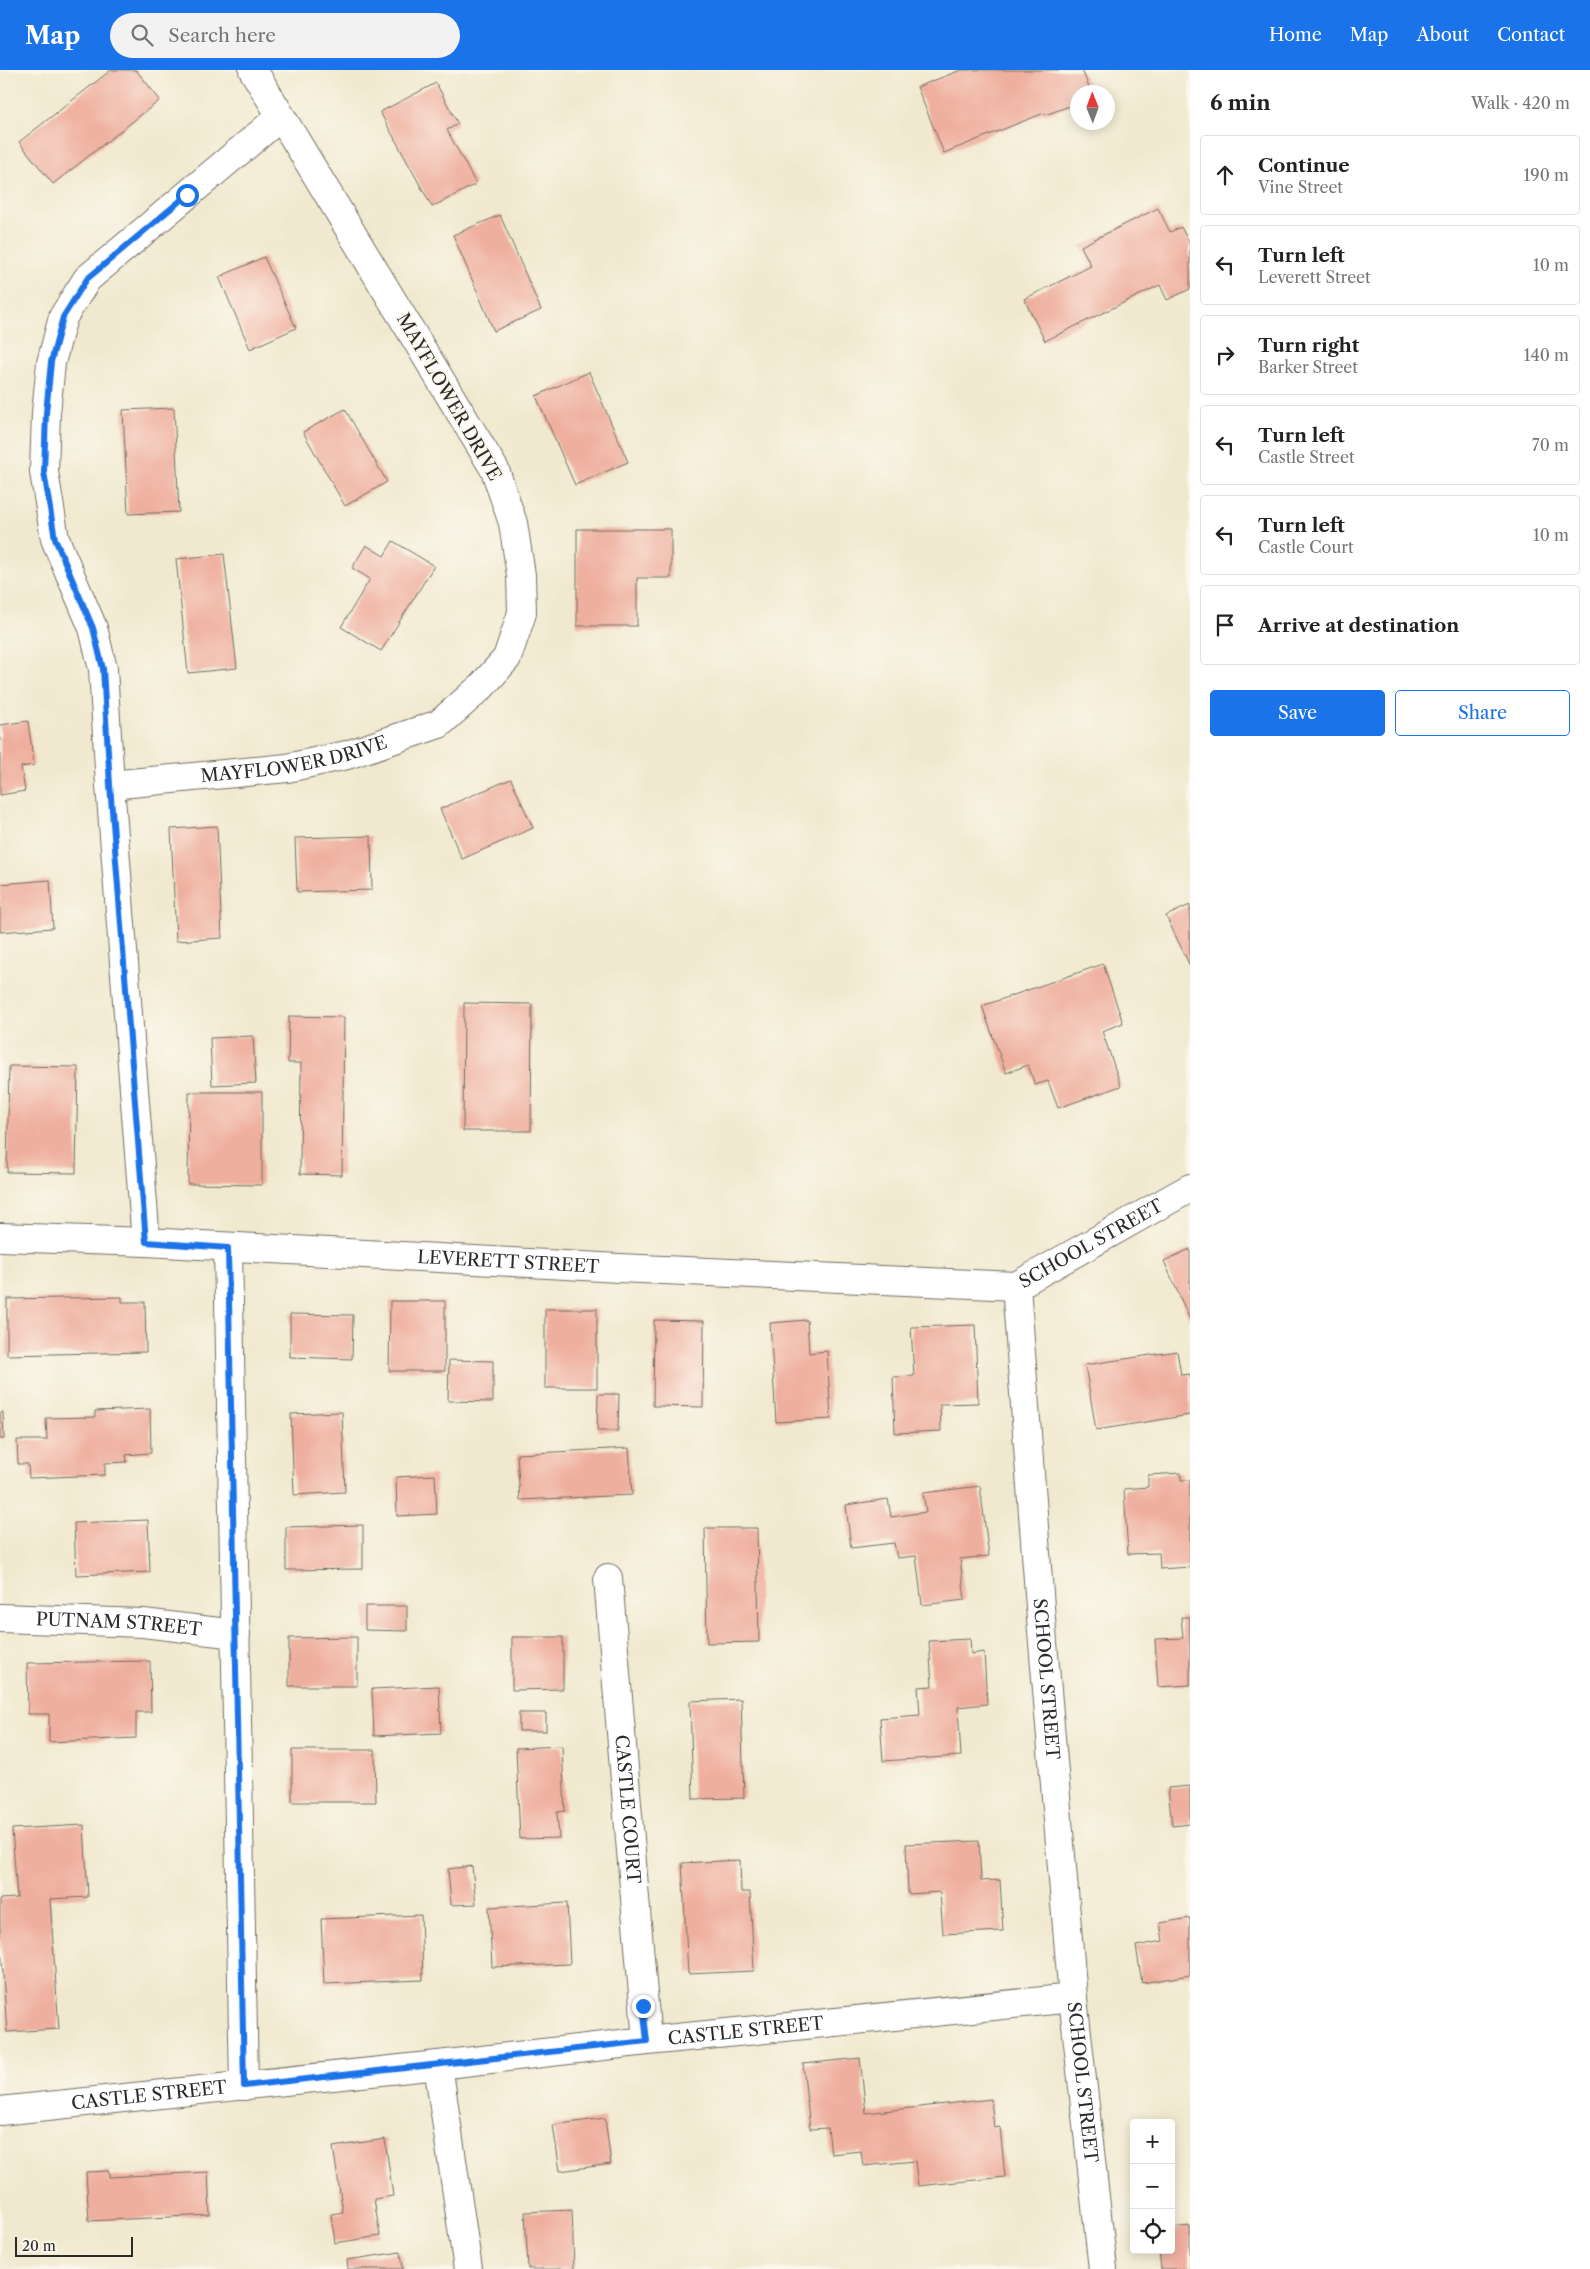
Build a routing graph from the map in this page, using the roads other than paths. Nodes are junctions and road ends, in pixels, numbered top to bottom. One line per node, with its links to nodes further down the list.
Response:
1 (254, 70): 2 (street, MAYFLOWER DRIVE)
2 (280, 117): 3 (street); 3 (street, MAYFLOWER DRIVE)
3 (110, 785): 6 (street)
4 (1190, 1188): 8 (street, SCHOOL STREET)
5 (0, 1237): 6 (street, LEVERETT STREET)
6 (146, 1242): 7 (street, LEVERETT STREET)
7 (228, 1248): 8 (street, LEVERETT STREET); 11 (street)
8 (1016, 1286): 12 (street, SCHOOL STREET)
9 (608, 1578): 13 (street, CASTLE COURT)
10 (0, 1618): 11 (street, PUTNAM STREET)
11 (236, 1634): 15 (street)
12 (1073, 1998): 13 (street, CASTLE STREET); 18 (street, SCHOOL STREET)
13 (647, 2041): 14 (street, CASTLE STREET)
14 (438, 2065): 15 (street, CASTLE STREET); 17 (street)
15 (244, 2086): 16 (street, CASTLE STREET)
16 (0, 2111)
17 (468, 2269)
18 (1103, 2269)

